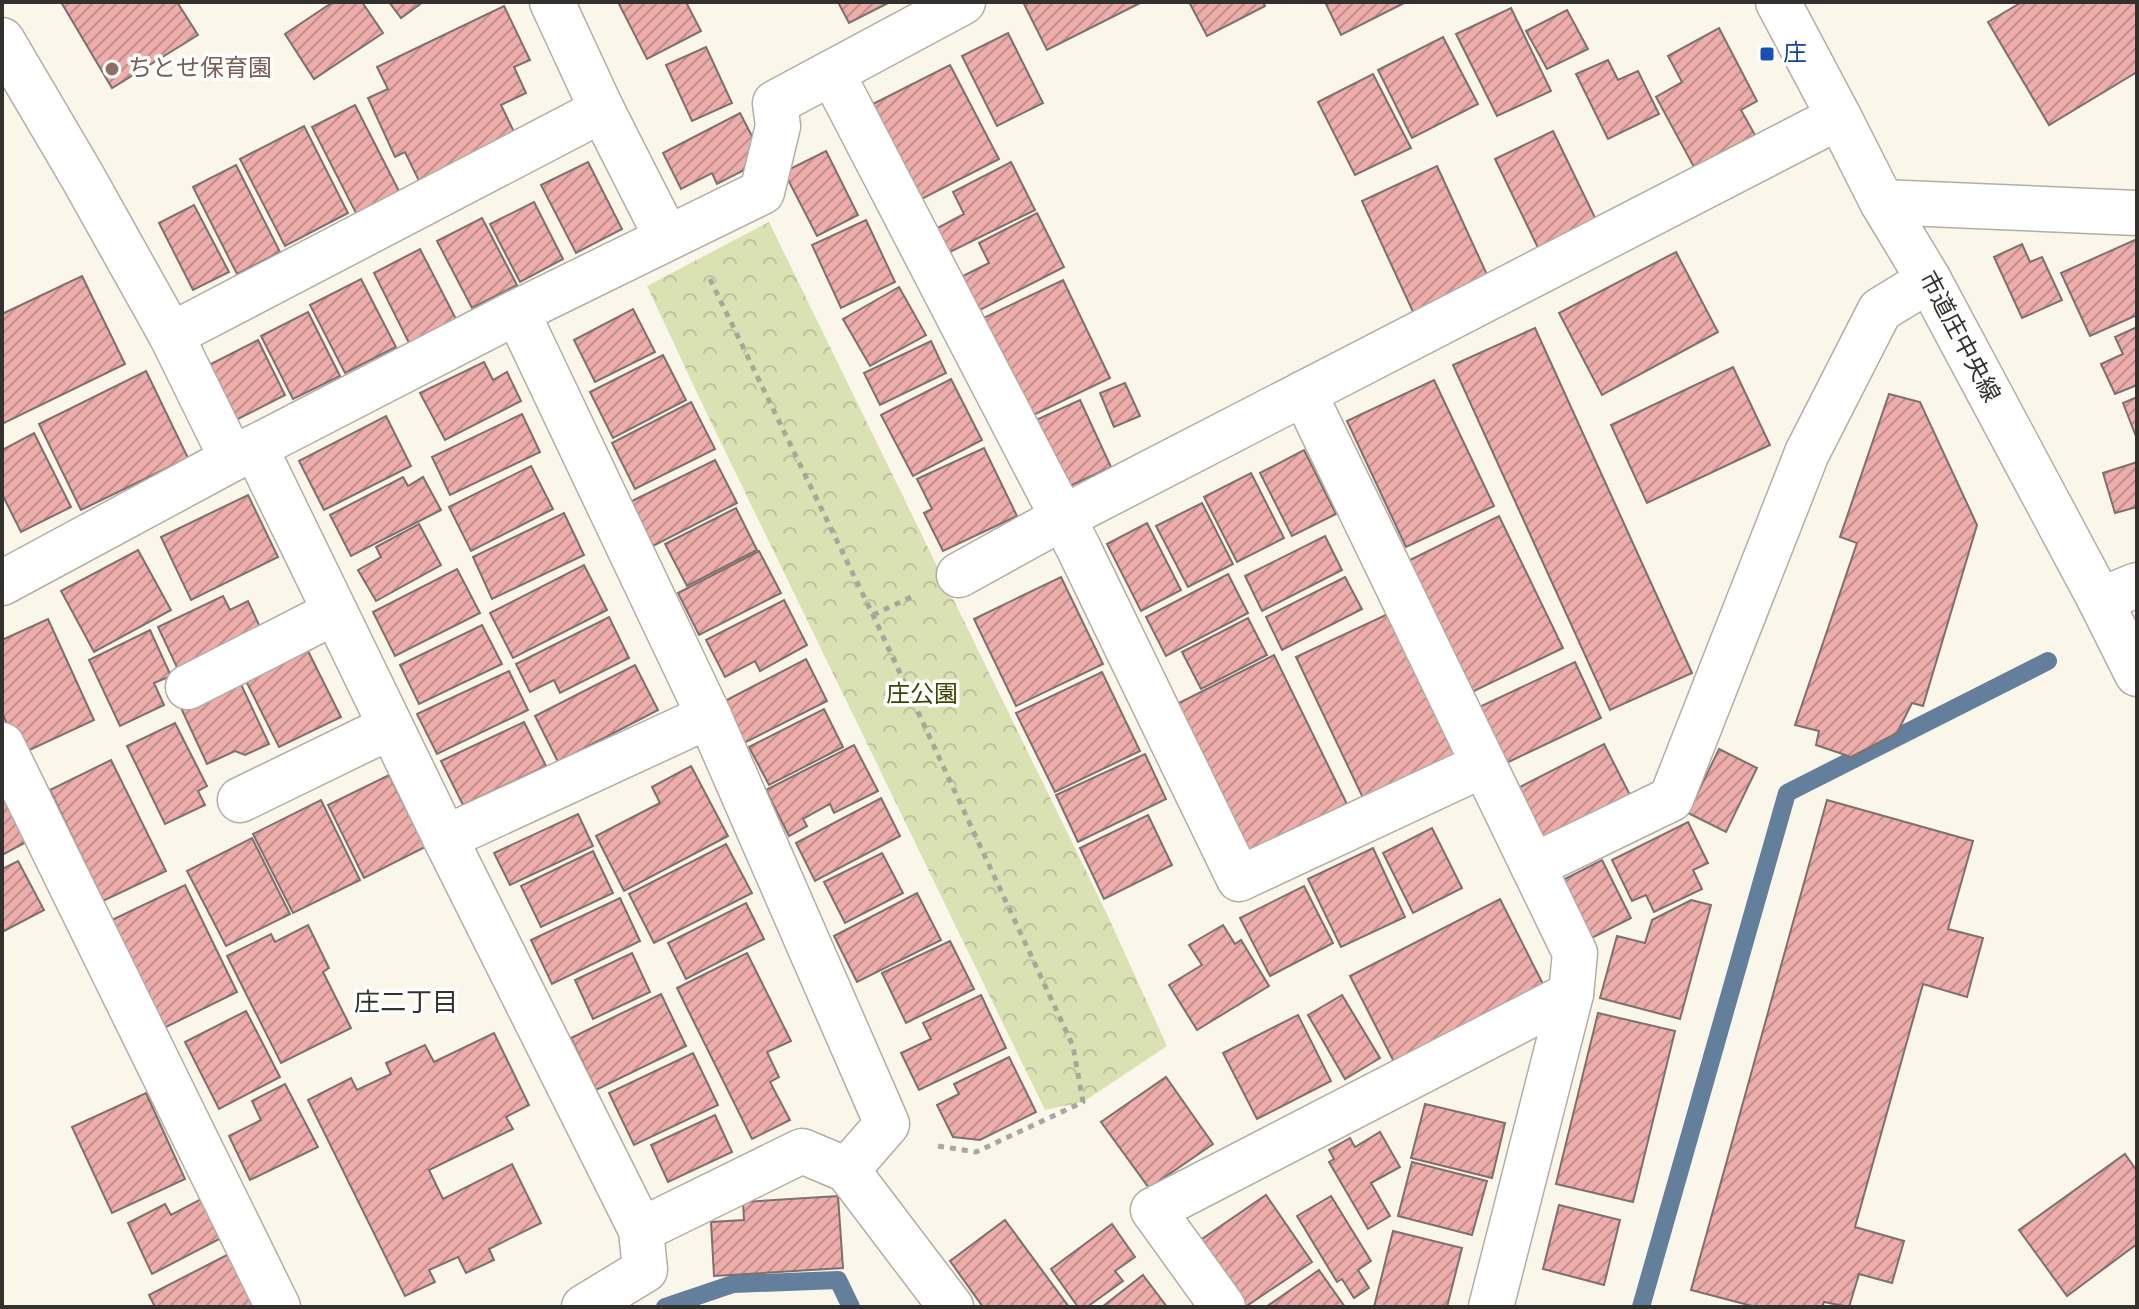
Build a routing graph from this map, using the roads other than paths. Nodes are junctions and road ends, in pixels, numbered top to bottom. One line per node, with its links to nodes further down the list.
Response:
1 (552, 2): 6 (street)
2 (963, 2): 5 (street)
3 (1778, 2): 7 (street, 市道庄中央線)
4 (2, 40): 13 (street)
5 (832, 73): 10 (street); 16 (street)
6 (602, 110): 10 (street); 13 (street)
7 (1839, 117): 8 (street, 市道庄中央線); 14 (street)
8 (1882, 202): 9 (street); 11 (street, 市道庄中央線)
9 (2137, 213)
10 (677, 234): 12 (street)
11 (1929, 280): 19 (street, 市道庄中央線); 29 (street)
12 (517, 312): 15 (street); 23 (street)
13 (171, 335): 15 (street)
14 (1304, 393): 16 (street); 26 (street)
15 (244, 453): 18 (street); 20 (street)
16 (1062, 518): 17 (street); 26 (street)
17 (959, 575)
18 (2, 583)
19 (2118, 592): 21 (street, 市道庄中央線)
20 (335, 612): 22 (street); 24 (street)
21 (2137, 674)
22 (188, 687)
23 (709, 716): 28 (street); 31 (street)
24 (390, 727): 27 (street); 28 (street)
25 (2, 745): 33 (street)
26 (1483, 765): 29 (street)
27 (240, 800)
28 (445, 838): 32 (street)
29 (1533, 866): 30 (street)
30 (1571, 994): 36 (street); 37 (street)
31 (847, 1170): 32 (street); 35 (street)
32 (641, 1230): 34 (street)
33 (278, 1307)
34 (584, 1307)
35 (951, 1307)
36 (1223, 1307)
37 (1491, 1307)

